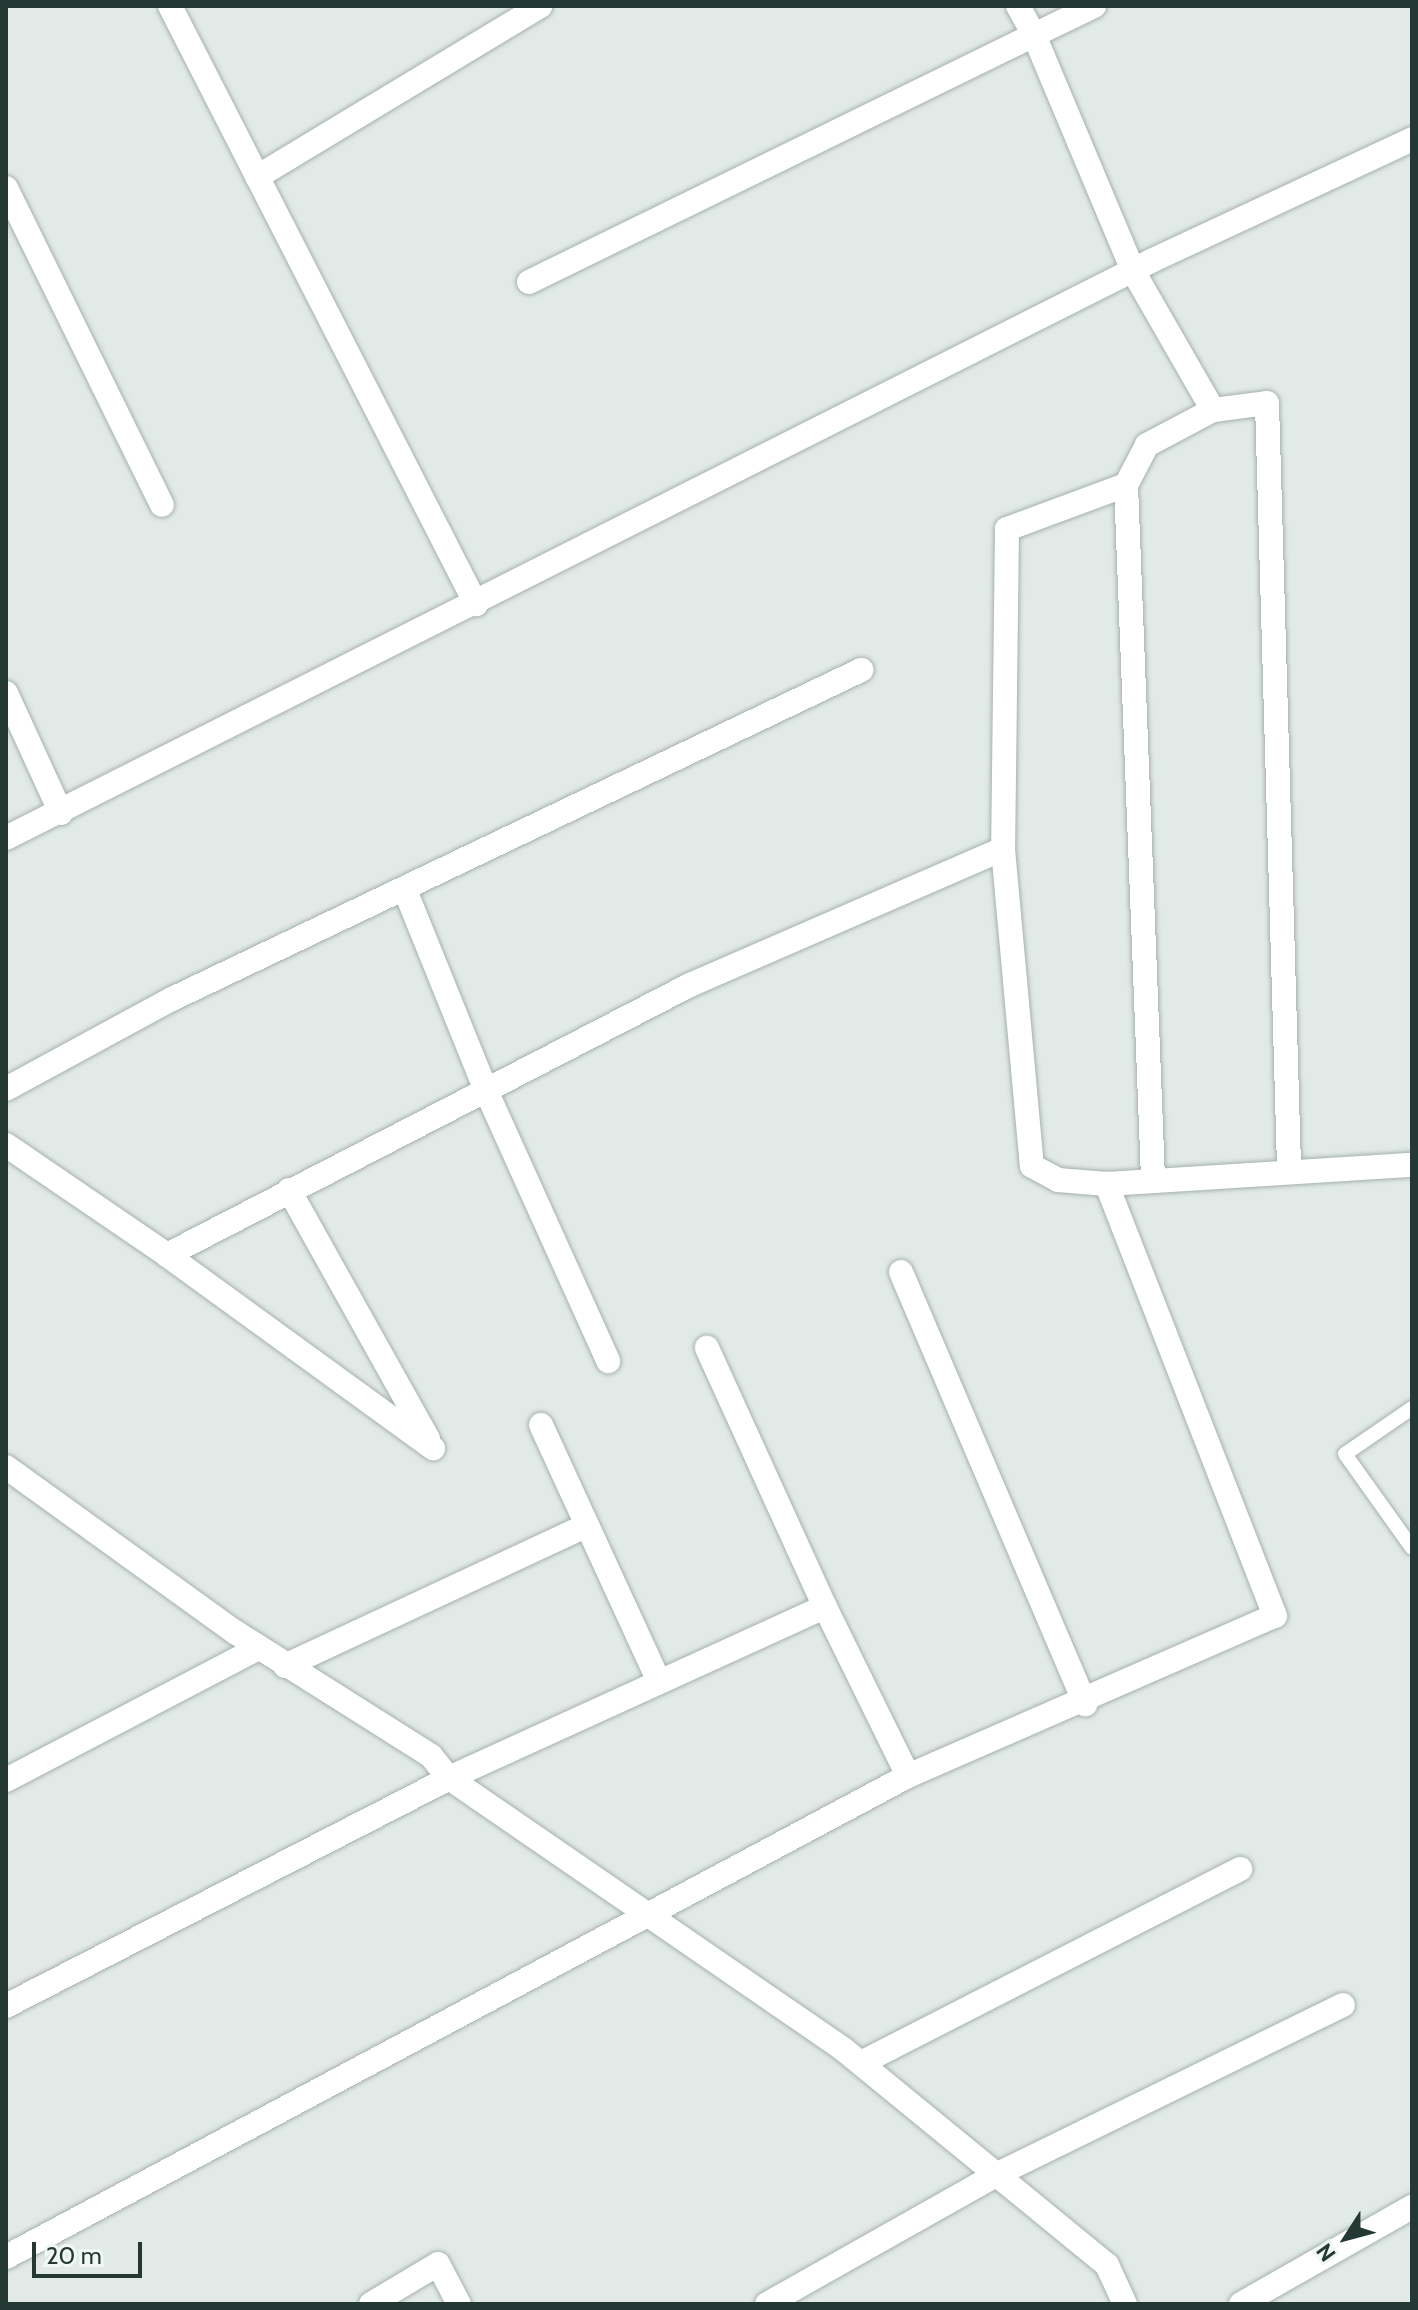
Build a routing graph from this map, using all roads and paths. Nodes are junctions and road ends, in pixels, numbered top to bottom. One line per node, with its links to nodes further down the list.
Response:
1 (170, 6): 7 (street)
2 (540, 6): 7 (street)
3 (1018, 6): 5 (street)
4 (1094, 6): 5 (street)
5 (1034, 35): 9 (street); 10 (street)
6 (1412, 139): 9 (street)
7 (257, 177): 14 (street)
8 (6, 188): 13 (street)
9 (1133, 271): 11 (street); 14 (street)
10 (529, 282)
11 (1213, 410): 12 (street); 25 (street)
12 (1126, 485): 19 (street); 26 (street)
13 (162, 505)
14 (476, 604): 17 (street)
15 (861, 670): 20 (street)
16 (6, 693): 17 (street)
17 (61, 813): 18 (street)
18 (6, 838)
19 (1003, 849): 21 (street); 27 (street)
20 (405, 890): 21 (street); 22 (street)
21 (484, 1086): 28 (street); 32 (street)
22 (6, 1089)
23 (6, 1145): 29 (street)
24 (1412, 1165): 25 (street)
25 (1289, 1169): 26 (street)
26 (1153, 1177): 27 (street)
27 (1107, 1184): 42 (street)
28 (289, 1190): 29 (street); 29 (street)
29 (167, 1255)
30 (901, 1272): 42 (street)
31 (707, 1348): 38 (street)
32 (608, 1361)
33 (1412, 1408): 37 (lane)
34 (541, 1425): 36 (street)
35 (6, 1467): 39 (street)
36 (587, 1525): 40 (street); 41 (street)
37 (1412, 1548)
38 (825, 1607): 41 (street); 43 (street)
39 (259, 1648): 40 (street); 45 (street)
40 (285, 1666): 44 (street)
41 (659, 1682): 44 (street)
42 (1085, 1704): 43 (street)
43 (908, 1776): 47 (street)
44 (449, 1778): 47 (street); 49 (street)
45 (6, 1780)
46 (1240, 1869): 50 (street)
47 (652, 1915): 50 (street); 53 (street)
48 (1343, 2005): 51 (street)
49 (6, 2006)
50 (861, 2063): 51 (street)
51 (998, 2174): 54 (street); 57 (street)
52 (1412, 2207): 58 (street)
53 (6, 2257)
54 (1119, 2302)
55 (371, 2304): 56 (street)
56 (459, 2304)
57 (767, 2304)
58 (1241, 2304)

